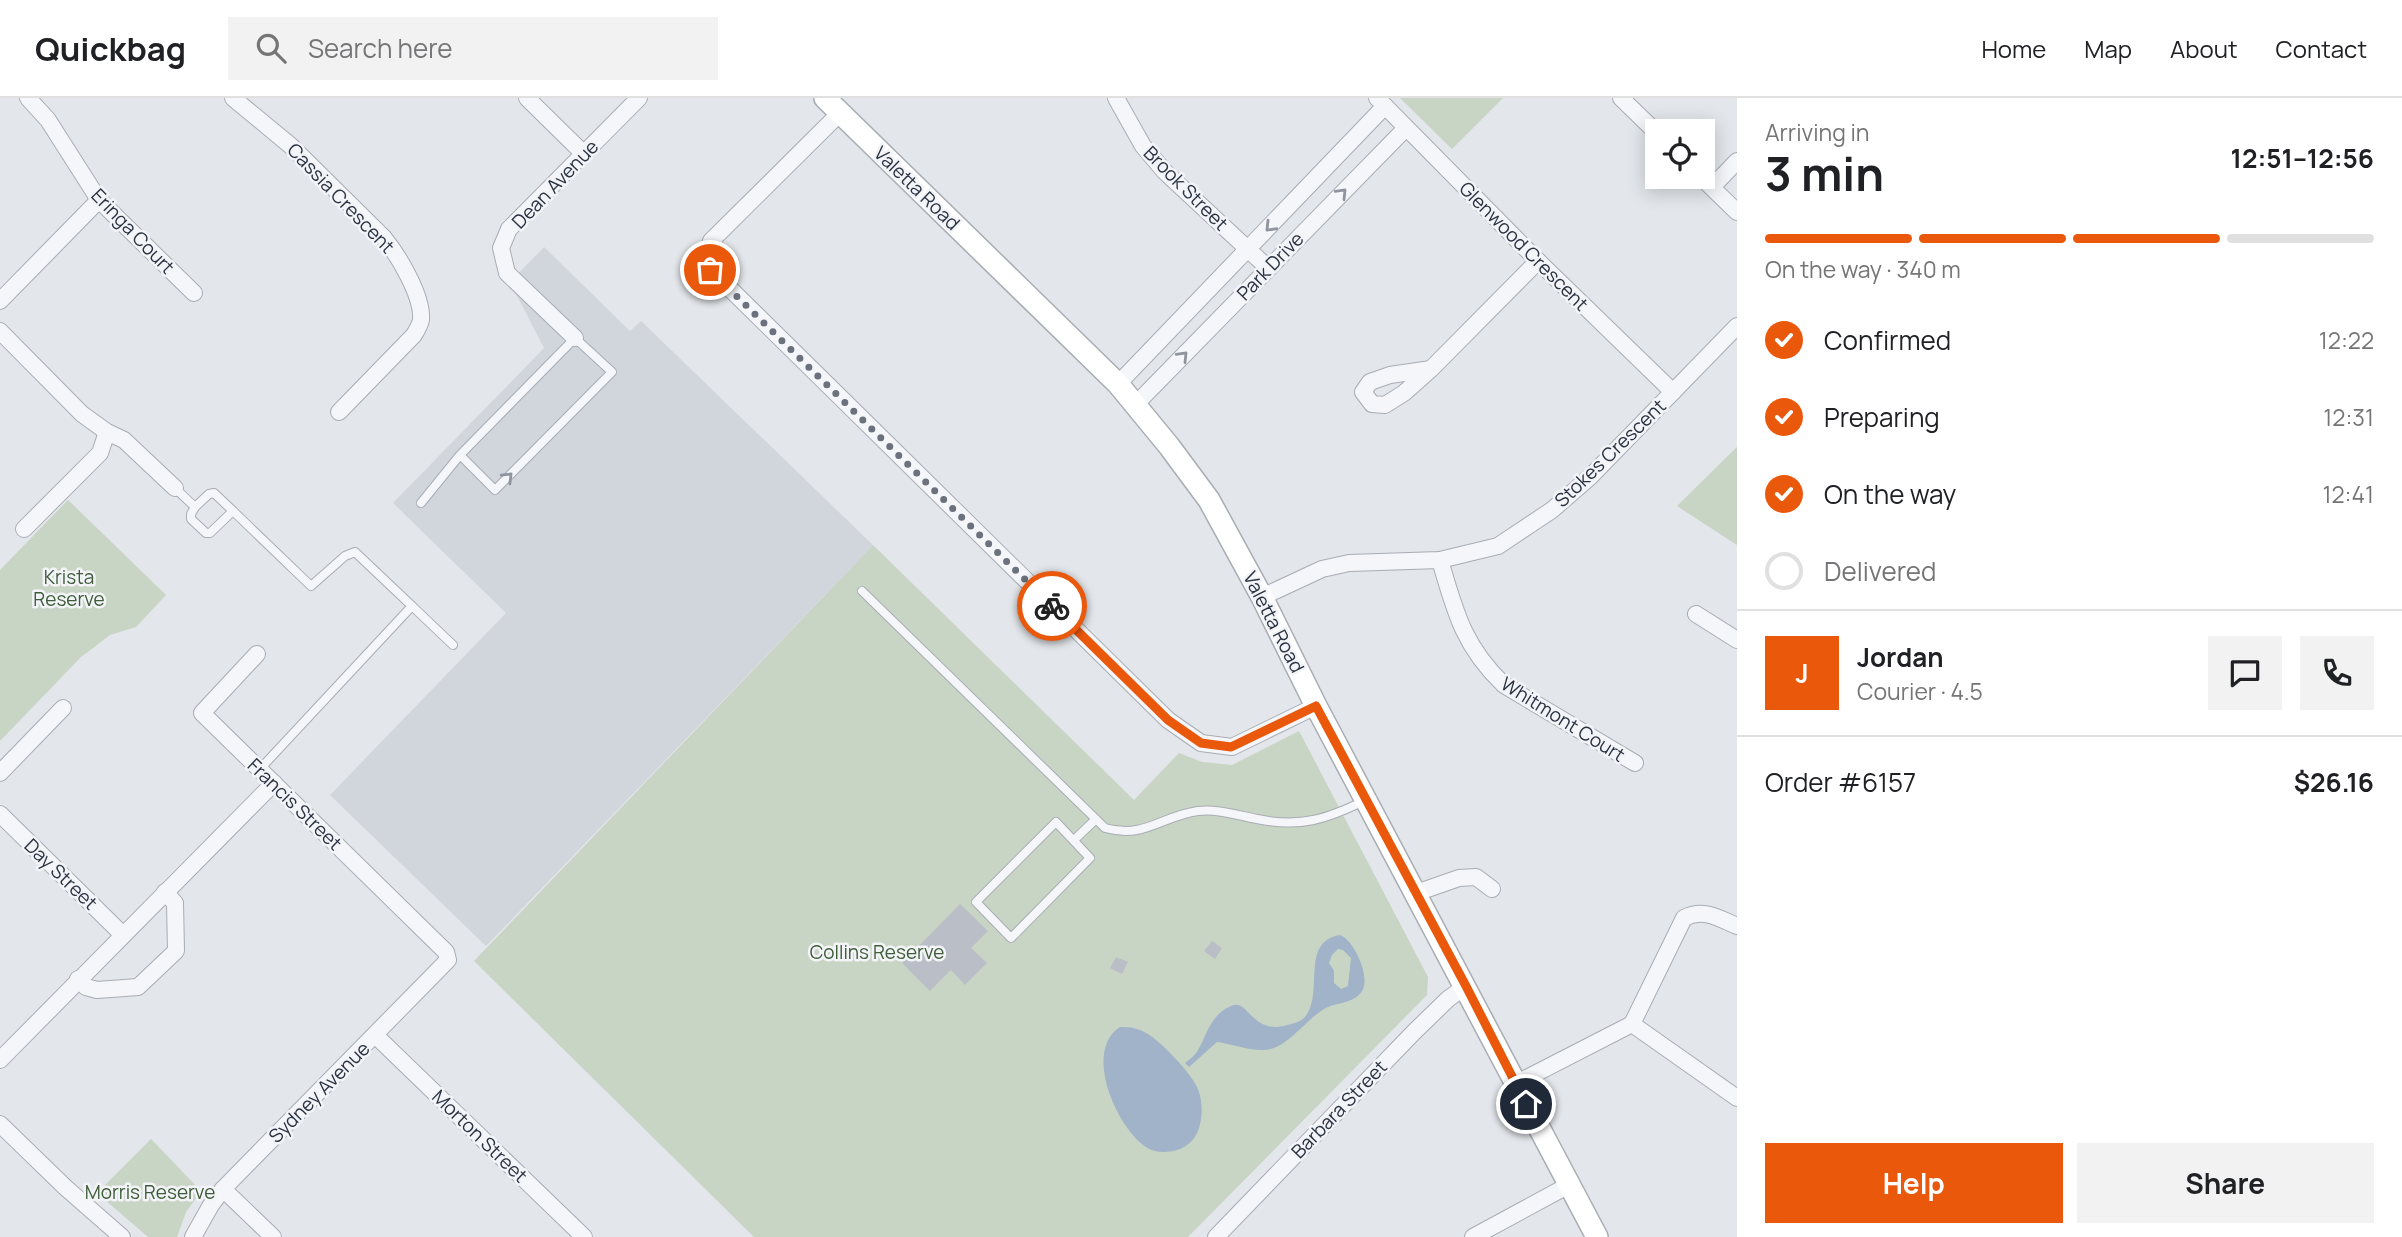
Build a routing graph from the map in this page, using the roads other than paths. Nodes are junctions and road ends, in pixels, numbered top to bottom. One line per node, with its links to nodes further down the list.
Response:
1 (28, 98): 15 (street, Eringa Court)
2 (233, 98): 29 (street, Cassia Crescent)
3 (527, 98): 11 (street)
4 (639, 98): 11 (street, Dean Avenue)
5 (1116, 98): 17 (street, Brook Street)
6 (1621, 98): 9 (street)
7 (1381, 102): 10 (street, Glenwood Crescent); 17 (street, Park Drive, one-way to 17)
8 (833, 105): 26 (street, Valetta Road); 45 (street)
9 (1645, 121)
10 (1406, 128): 18 (street, Glenwood Crescent); 19 (street, Park Drive, one-way to 10)
11 (584, 154): 24 (street, Dean Avenue)
12 (1737, 161): 13 (street)
13 (1715, 176)
14 (1714, 189): 16 (street)
15 (99, 200): 20 (street, Eringa Court); 21 (street)
16 (1737, 212)
17 (1248, 250): 19 (street, Brook Street); 26 (street, Park Drive)
18 (1538, 261): 25 (street); 27 (street, Glenwood Crescent)
19 (1268, 268): 28 (street, Park Drive, one-way to 19)
20 (194, 293)
21 (0, 301)
22 (1737, 326): 27 (street, Stokes Crescent)
23 (0, 331): 30 (street)
24 (575, 338): 31 (lane); 31 (lane, one-way to 24)
25 (1431, 369)
26 (1118, 384): 28 (street, Valetta Road)
27 (1673, 392): 37 (street, Stokes Crescent)
28 (1135, 405): 39 (street, Valetta Road)
29 (339, 412)
30 (107, 432): 32 (street); 36 (street)
31 (460, 455): 33 (lane)
32 (175, 488): 34 (lane)
33 (421, 503)
34 (195, 508): 35 (lane); 35 (lane)
35 (233, 511): 40 (lane)
36 (24, 529)
37 (1440, 560): 39 (street, Stokes Crescent); 47 (street, Whitmont Court)
38 (862, 591): 53 (lane)
39 (1262, 597): 45 (street, Valetta Road)
40 (412, 606): 43 (lane); 48 (lane)
41 (1696, 614): 42 (street)
42 (1737, 640)
43 (453, 645)
44 (257, 654): 48 (street, Francis Street)
45 (1316, 706): 51 (street, Valetta Road)
46 (63, 708): 49 (street)
47 (1635, 763)
48 (260, 769): 50 (street, Francis Street)
49 (0, 773)
50 (274, 783): 56 (street); 60 (street, Francis Street)
51 (1367, 800): 53 (lane); 57 (street, Valetta Road)
52 (0, 814): 59 (street, Day Street)
53 (1095, 820): 54 (lane)
54 (1074, 840): 54 (lane)
55 (1492, 889): 57 (street)
56 (165, 892): 59 (street); 61 (street)
57 (1416, 893): 62 (street, Valetta Road)
58 (1737, 926): 63 (street)
59 (123, 934): 61 (street)
60 (446, 952): 64 (street, Sydney Avenue)
61 (78, 979): 65 (street)
62 (1466, 986): 66 (street, Valetta Road); 75 (street, Barbara Street)
63 (1632, 1024): 66 (street); 67 (street)
64 (375, 1035): 70 (street, Sydney Avenue); 74 (street, Morton Street)
65 (0, 1060)
66 (1515, 1084): 69 (street, Valetta Road)
67 (1737, 1098)
68 (0, 1124): 71 (street)
69 (1569, 1185): 76 (street); 77 (street, Valetta Road)
70 (223, 1189): 72 (street, Sydney Avenue); 73 (street)
71 (122, 1237)
72 (193, 1237)
73 (273, 1237)
74 (584, 1237)
75 (1216, 1237)
76 (1473, 1237)
77 (1597, 1237)

